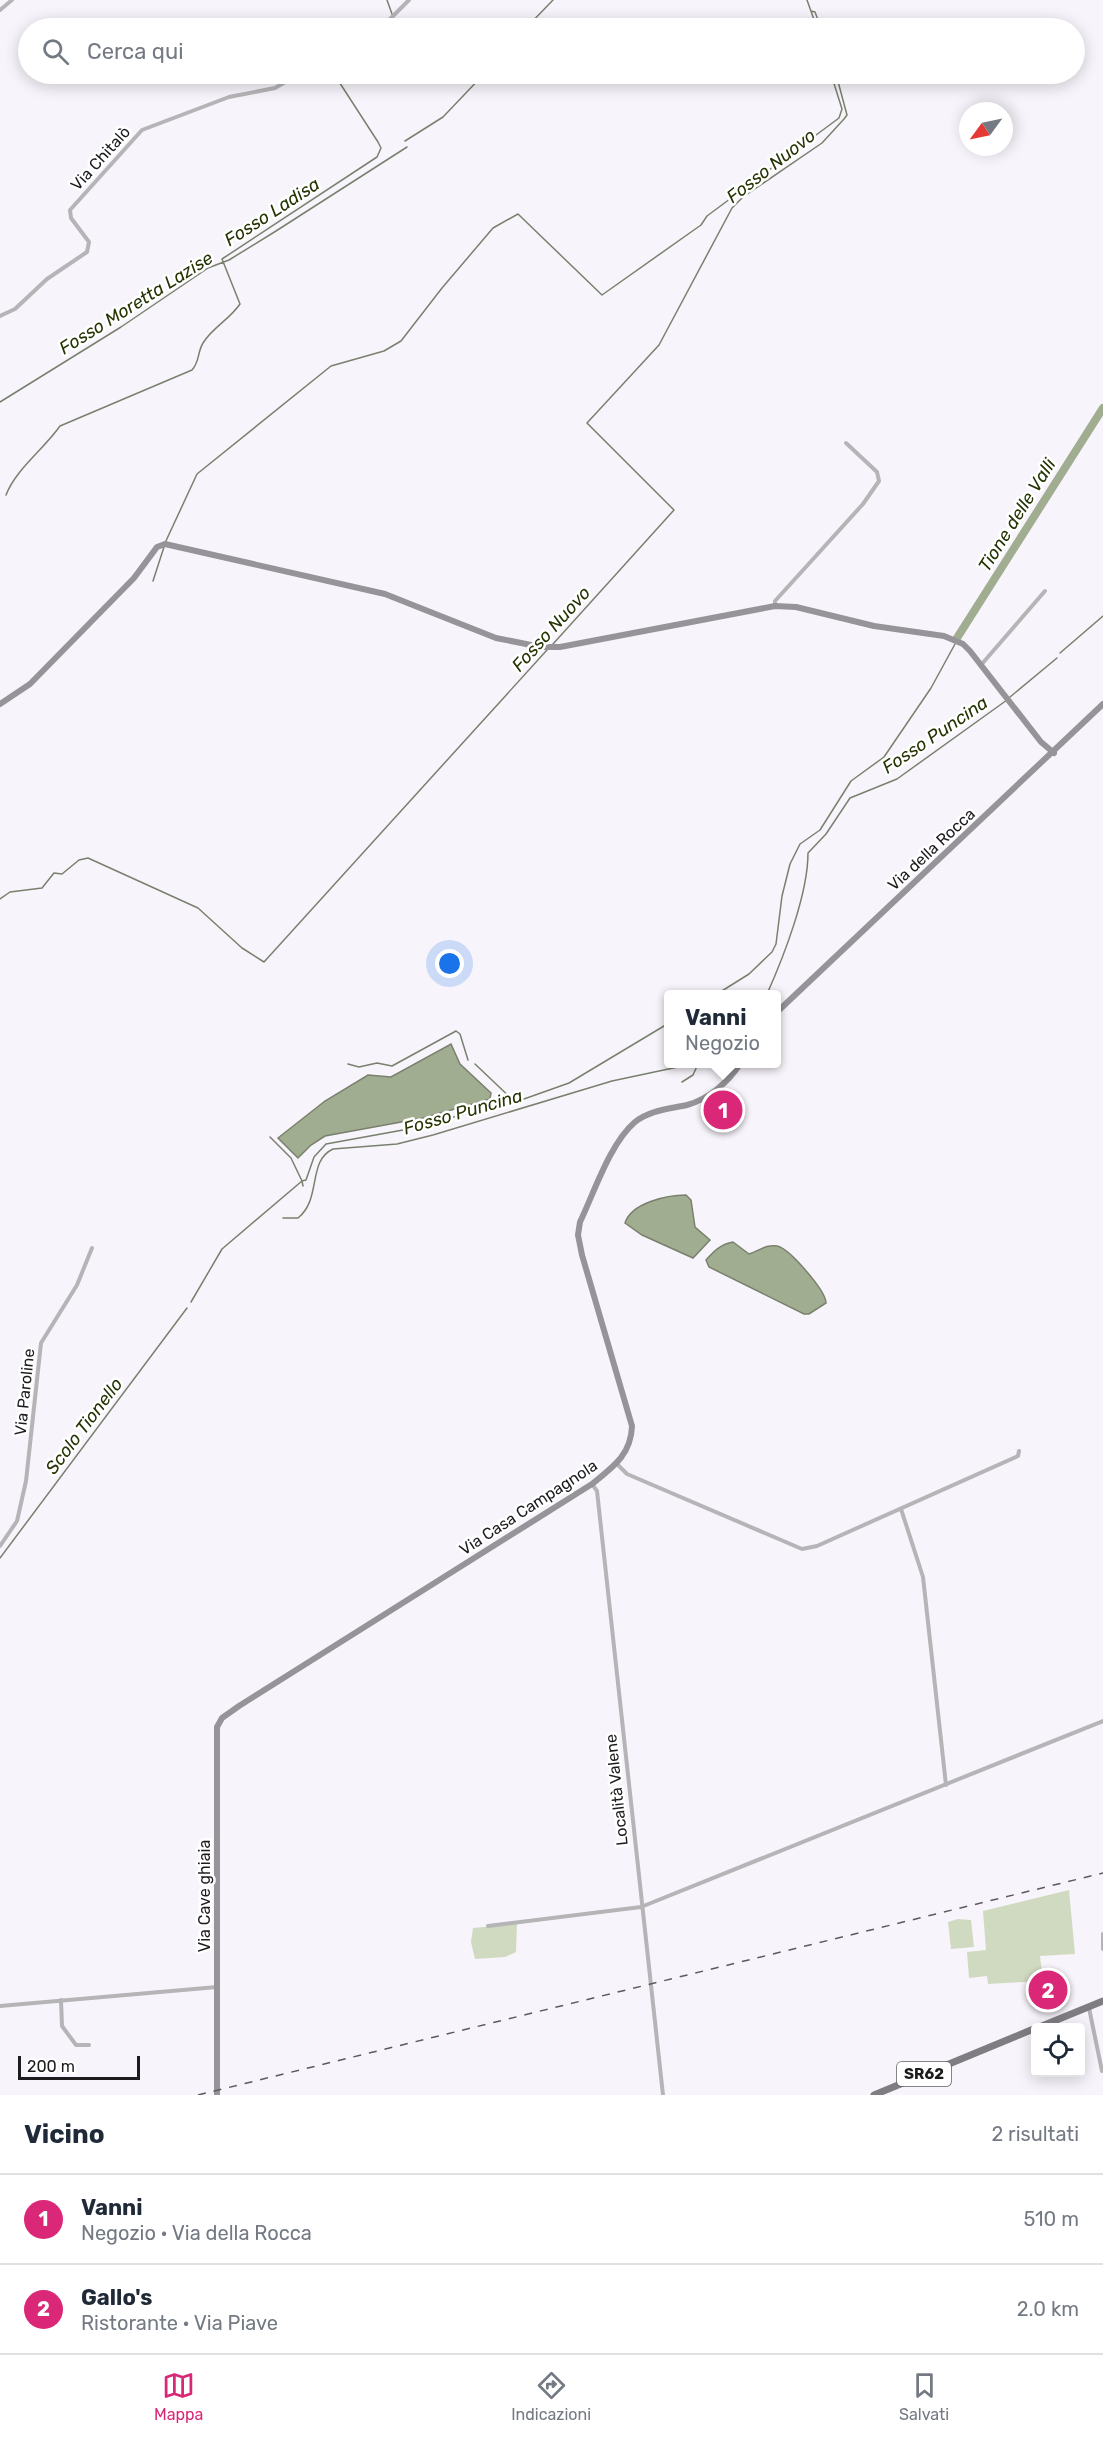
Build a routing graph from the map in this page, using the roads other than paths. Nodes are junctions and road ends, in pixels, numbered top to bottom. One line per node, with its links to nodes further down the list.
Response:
1 (12, 0): 3 (street)
2 (409, 0): 4 (street)
3 (0, 10)
4 (391, 18)
5 (282, 84): 6 (street, Via Chitalò)
6 (0, 316)
7 (846, 443): 9 (street)
8 (1045, 591): 10 (street)
9 (775, 606): 10 (street); 11 (street)
10 (981, 666): 13 (street)
11 (0, 704)
12 (1102, 706): 13 (street, Via della Rocca)
13 (1054, 753): 14 (street, Via della Rocca)
14 (781, 1008)
15 (736, 1068): 18 (street, Via Casa Campagnola)
16 (92, 1248): 21 (street, Via Paroline)
17 (1019, 1451): 20 (street)
18 (617, 1464): 19 (street, Via Casa Campagnola); 20 (street)
19 (592, 1484): 22 (street, Via Casa Campagnola); 25 (street, Località Valene)
20 (901, 1509): 24 (street)
21 (0, 1546)
22 (238, 1706): 29 (street, Via Cave ghiaia)
23 (1103, 1721): 24 (street)
24 (946, 1785): 25 (street)
25 (641, 1908): 26 (street); 39 (street, Località Valene)
26 (488, 1926)
27 (1103, 1934): 28 (street)
28 (1103, 1949)
29 (217, 1988): 30 (street); 38 (street, Via Cave ghiaia)
30 (61, 2000): 32 (street); 36 (street)
31 (1103, 2001): 33 (main road, SR62)
32 (0, 2006)
33 (1089, 2007): 34 (main road, SR62); 37 (street)
34 (1049, 2023)
35 (1031, 2030): 40 (main road, SR62)
36 (89, 2045)
37 (1102, 2071)
38 (217, 2095)
39 (663, 2095)
40 (874, 2095)

